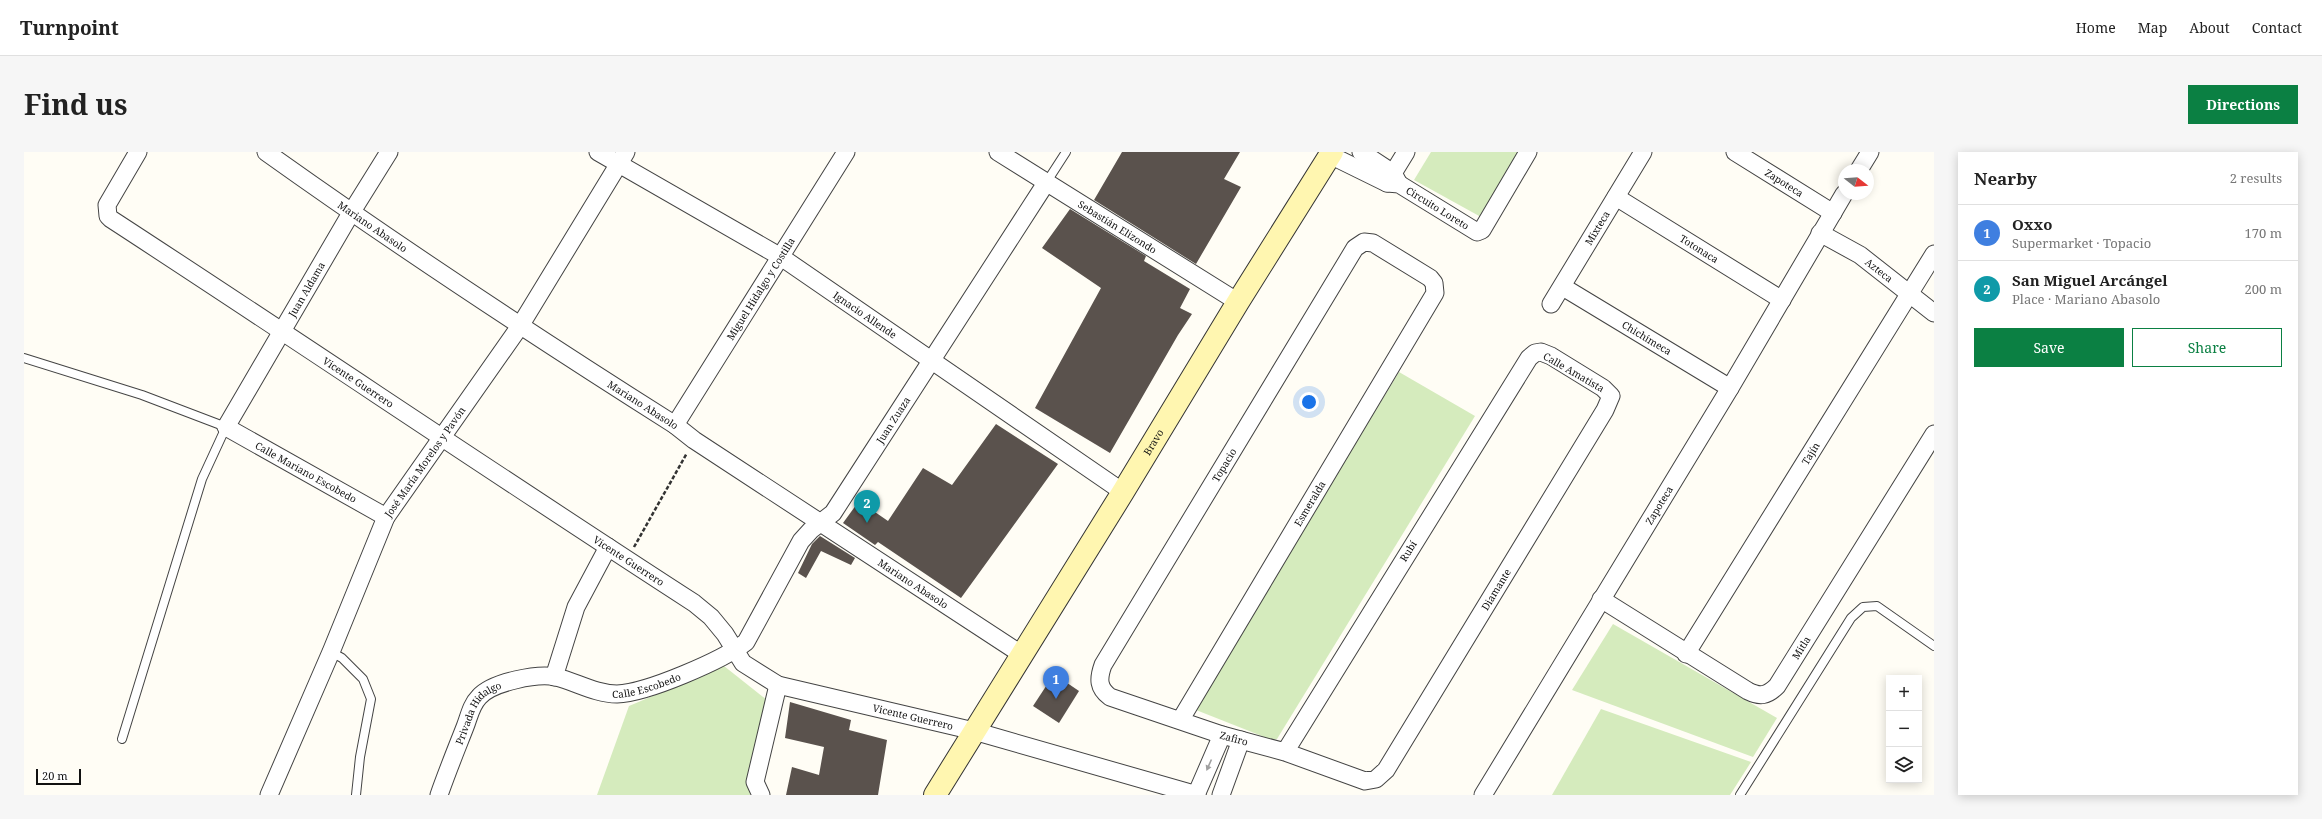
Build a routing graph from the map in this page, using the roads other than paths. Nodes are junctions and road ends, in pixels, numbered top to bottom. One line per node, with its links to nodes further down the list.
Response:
1 (138, 152): 34 (street, Vicente Guerrero)
2 (266, 152): 21 (street, Mariano Abasolo)
3 (389, 152): 21 (street, Juan Aldama)
4 (598, 152): 15 (street, Ignacio Allende)
5 (846, 152): 25 (street, Miguel Hidalgo y Costilla)
6 (998, 152): 18 (street, Sebastián Elizondo)
7 (1066, 152): 18 (lane)
8 (1361, 152): 17 (street)
9 (1406, 152): 17 (street)
10 (1528, 152): 17 (street, Circuito Loreto)
11 (1643, 152): 19 (street, Mixteca)
12 (1735, 152): 22 (street, Zapoteca)
13 (1870, 152): 16 (street)
14 (1331, 154): 17 (street); 30 (main road, Bravo)
15 (622, 158): 25 (street, Ignacio Allende); 33 (street, José María Morelos y Pavón)
16 (1863, 164)
17 (1393, 180)
18 (1046, 183): 30 (street, Sebastián Elizondo); 37 (street, Juan Zuaza)
19 (1616, 197): 27 (street, Mixteca); 29 (street, Totonaca)
20 (1840, 200): 22 (street, Zapoteca)
21 (351, 213): 33 (street, Mariano Abasolo); 34 (street, Juan Aldama)
22 (1832, 214): 23 (street, Zapoteca)
23 (1820, 233): 28 (street, Azteca); 29 (street, Zapoteca)
24 (1934, 254): 28 (street, Tajín)
25 (781, 257): 37 (street, Ignacio Allende); 40 (street, Miguel Hidalgo y Costilla)
26 (1435, 287): 55 (street, Topacio); 57 (street, Esmeralda)
27 (1563, 287): 31 (street, Mixteca); 38 (street, Chichimeca)
28 (1910, 293): 32 (street, Azteca); 53 (street, Tajín)
29 (1782, 300): 38 (street, Zapoteca)
30 (1238, 302): 44 (main road, Bravo)
31 (1551, 304)
32 (1934, 313)
33 (520, 326): 40 (street, Mariano Abasolo); 43 (street, José María Morelos y Pavón)
34 (283, 331): 41 (street, Juan Aldama); 43 (street, Vicente Guerrero)
35 (1535, 354): 39 (street, Calle Amatista); 62 (street, Rubí)
36 (24, 358): 41 (lane)
37 (930, 361): 44 (street, Ignacio Allende); 46 (street, Juan Zuaza)
38 (1730, 388): 48 (street, Zapoteca)
39 (1611, 396): 63 (street, Diamante)
40 (675, 424): 46 (street, Mariano Abasolo)
41 (226, 427): 45 (street, Calle Mariano Escobedo); 60 (lane)
42 (1934, 434): 53 (street, Mitla)
43 (442, 439): 45 (street, José María Morelos y Pavón); 47 (street, Vicente Guerrero)
44 (1123, 492): 52 (main road, Bravo)
45 (386, 517): 51 (street, José María Morelos y Pavón)
46 (822, 522): 50 (street, Juan Zuaza); 52 (street, Mariano Abasolo)
47 (608, 547): 50 (street, Vicente Guerrero); 54 (street)
48 (1601, 599): 53 (street, Mitla); 71 (street, Zapoteca)
49 (1934, 646): 72 (lane)
50 (734, 651): 54 (street, Calle Escobedo); 56 (street, Vicente Guerrero)
51 (331, 652): 65 (street, José María Morelos y Pavón); 66 (lane)
52 (1021, 654): 58 (main road, Bravo)
53 (1686, 654)
54 (554, 677): 67 (street, Privada Hidalgo)
55 (1099, 683): 57 (street, Zafiro)
56 (778, 684): 58 (street, Vicente Guerrero); 64 (street)
57 (1181, 719): 59 (street, Zafiro)
58 (974, 731): 68 (main road, Bravo); 69 (street, Vicente Guerrero)
59 (1222, 735): 61 (street, Zafiro); 69 (street, one-way to 69)
60 (122, 739)
61 (1241, 740): 62 (street, Zafiro); 70 (street)
62 (1285, 752): 63 (street, Zafiro)
63 (1376, 780)
64 (758, 788)
65 (269, 795)
66 (356, 795)
67 (439, 795)
68 (935, 795)
69 (1197, 795)
70 (1220, 795)
71 (1483, 795)
72 (1740, 795)

